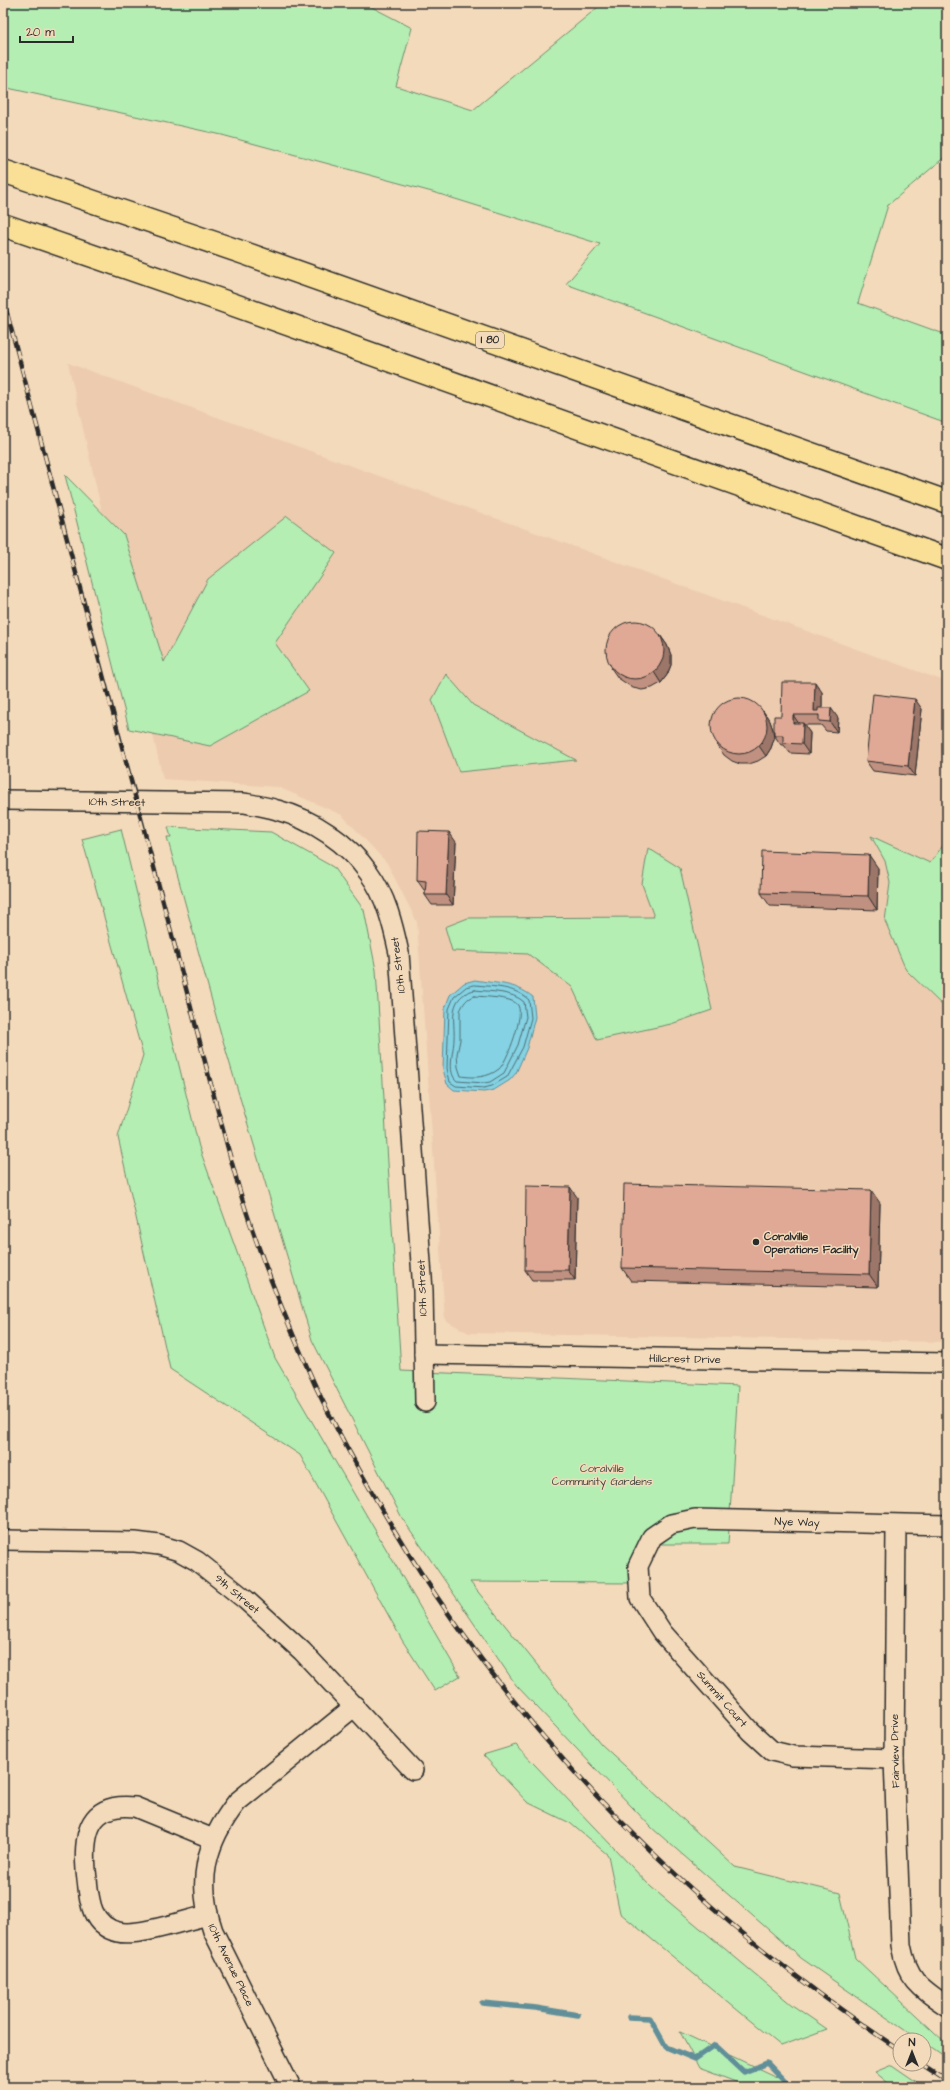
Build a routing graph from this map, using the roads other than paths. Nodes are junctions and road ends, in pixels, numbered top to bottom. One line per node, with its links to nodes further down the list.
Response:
1 (3, 171): 3 (highway, I 80)
2 (3, 225): 4 (highway)
3 (947, 502)
4 (947, 559)
5 (3, 800): 6 (street, 10th Street)
6 (424, 1354): 7 (street, Hillcrest Drive); 8 (street, 10th Street)
7 (947, 1363)
8 (425, 1402)
9 (896, 1525): 10 (street, Nye Way); 11 (street, Nye Way); 14 (street, Fairview Drive)
10 (947, 1525)
11 (652, 1537): 14 (street, Summit Court)
12 (3, 1540): 13 (street, 9th Street)
13 (355, 1706): 15 (street, 9th Street); 16 (street, 10th Avenue Place)
14 (894, 1759): 18 (street, Fairview Drive)
15 (413, 1770)
16 (213, 1839): 17 (street, 10th Avenue Place); 17 (street)
17 (208, 1915): 19 (street, 10th Avenue Place)
18 (947, 2006)
19 (291, 2087)

